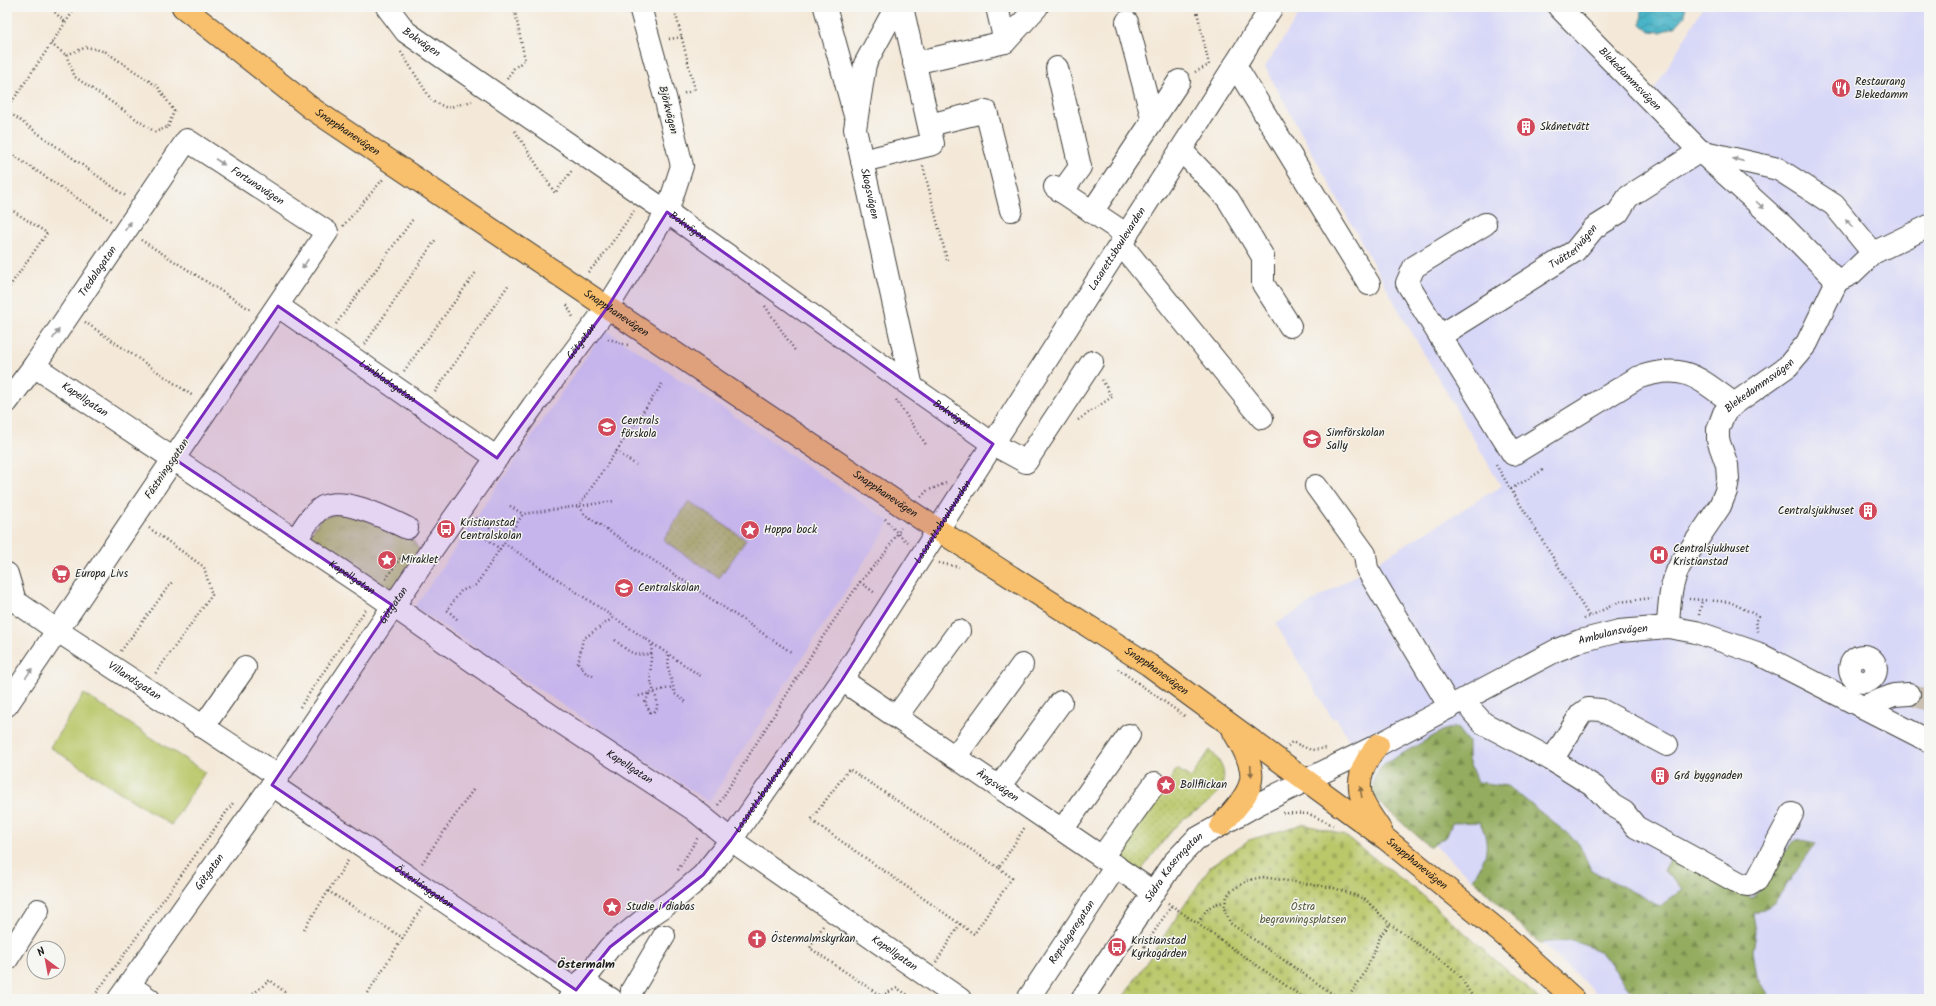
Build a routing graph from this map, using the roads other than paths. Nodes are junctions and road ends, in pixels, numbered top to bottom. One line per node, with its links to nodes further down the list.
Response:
1 (183, 7): 34 (main road, Snapphanevägen)
2 (387, 7): 25 (street, Bokvägen)
3 (640, 7): 25 (street, Björkvägen)
4 (826, 7): 17 (street)
5 (896, 7): 17 (street, Skogsvägen)
6 (902, 7): 13 (street)
7 (997, 7): 12 (street)
8 (1037, 7): 12 (street)
9 (1272, 7): 14 (street, Lasarettsboulevarden)
10 (1559, 7): 22 (street, Blekedammsvägen)
11 (1127, 22): 18 (street)
12 (1005, 42): 13 (street)
13 (914, 63): 19 (street)
14 (1235, 65): 21 (street, Lasarettsboulevarden); 33 (street)
15 (1057, 68): 26 (street)
16 (1179, 81): 18 (street)
17 (857, 120): 23 (street, Skogsvägen)
18 (1153, 121): 26 (street)
19 (929, 125): 23 (street); 24 (street)
20 (187, 140): 29 (street, Fortunavägen, one-way to 29); 39 (street, Tredalagatan, one-way to 20)
21 (1182, 150): 30 (street, Lasarettsboulevarden); 36 (street)
22 (1700, 151): 31 (street, one-way to 22); 32 (street, Blekedammsvägen, one-way to 32); 37 (street, Tvätterivägen)
23 (862, 161): 40 (street, Skogsvägen)
24 (1011, 210)
25 (667, 212): 34 (street, Götgatan); 40 (street, Bokvägen)
26 (1092, 212): 30 (street)
27 (1485, 224): 37 (street)
28 (1929, 226): 31 (street)
29 (327, 232): 35 (street, Fästningsgatan, one-way to 35)
30 (1124, 239): 43 (street); 44 (street, Lasarettsboulevarden)
31 (1873, 253): 32 (street)
32 (1837, 281): 42 (street, Blekedammsvägen)
33 (1369, 284)
34 (607, 308): 46 (street, Götgatan); 49 (main road, Snapphanevägen)
35 (272, 313): 45 (street, Fästningsgatan); 46 (street, Lönbladsgatan)
36 (1290, 326)
37 (1440, 336): 42 (street)
38 (1092, 362): 44 (street, Bokvägen)
39 (34, 366): 41 (street, Tredalagatan); 45 (street, Kapellgatan)
40 (902, 392): 44 (street, Bokvägen)
41 (7, 402)
42 (1734, 404): 53 (street, Blekedammsvägen)
43 (1262, 418)
44 (993, 444): 49 (street, Lasarettsboulevarden)
45 (173, 458): 50 (street, Kapellgatan); 54 (street, Fästningsgatan)
46 (497, 458): 52 (street, Götgatan)
47 (1316, 486): 64 (street)
48 (407, 528): 50 (street)
49 (938, 530): 58 (street, Lasarettsboulevarden); 67 (main road, Snapphanevägen)
50 (296, 540): 52 (street, Kapellgatan)
51 (7, 574): 54 (street, Villandsgatan)
52 (392, 605): 75 (street, Götgatan); 83 (street, Kapellgatan)
53 (1668, 627): 59 (street, Ambulansvägen); 64 (street, Ambulansvägen)
54 (58, 631): 63 (street, Fästningsgatan, one-way to 54); 68 (street, Villandsgatan)
55 (959, 631): 66 (street)
56 (1022, 665): 73 (street)
57 (245, 667): 68 (street)
58 (842, 680): 66 (street, Ängsvägen); 83 (street, Lasarettsboulevarden)
59 (1816, 684): 62 (street, Ambulansvägen); 62 (street)
60 (1909, 694): 62 (street)
61 (1061, 702): 78 (street)
62 (1870, 703): 70 (street, Ambulansvägen)
63 (7, 705)
64 (1450, 707): 71 (street, Ambulansvägen)
65 (1472, 711): 74 (street)
66 (896, 717): 73 (street, Ängsvägen)
67 (1229, 724): 76 (main road, Snapphanevägen); 80 (main road, one-way to 80)
68 (202, 727): 75 (street, Villandsgatan)
69 (1129, 735): 81 (street)
70 (1929, 741)
71 (1378, 745): 76 (street, Ambulansvägen); 82 (main road, one-way to 71)
72 (1667, 745): 74 (street)
73 (955, 757): 78 (street, Ängsvägen)
74 (1552, 760): 79 (street)
75 (275, 780): 89 (street, Österlånggatan); 90 (street, Götgatan)
76 (1305, 780): 80 (street, Södra Kaserngatan); 82 (main road, Snapphanevägen)
77 (1154, 783): 84 (street, Repslagaregatan)
78 (999, 787): 81 (street, Ängsvägen)
79 (1792, 814)
80 (1221, 825): 85 (street, Södra Kaserngatan)
81 (1062, 830): 84 (street, Ängsvägen)
82 (1386, 839): 97 (main road, Snapphanevägen)
83 (731, 840): 89 (street, Lasarettsboulevarden); 94 (street, Kapellgatan)
84 (1109, 862): 85 (street, Ängsvägen); 95 (street, Repslagaregatan)
85 (1153, 892): 96 (street, Södra Kaserngatan)
86 (38, 910): 88 (street)
87 (664, 936): 93 (street)
88 (7, 959)
89 (576, 990): 92 (street, Österlånggatan)
90 (124, 992): 91 (street)
91 (149, 999)
92 (611, 999)
93 (631, 999)
94 (960, 999)
95 (1028, 999)
96 (1082, 999)
97 (1574, 999)

